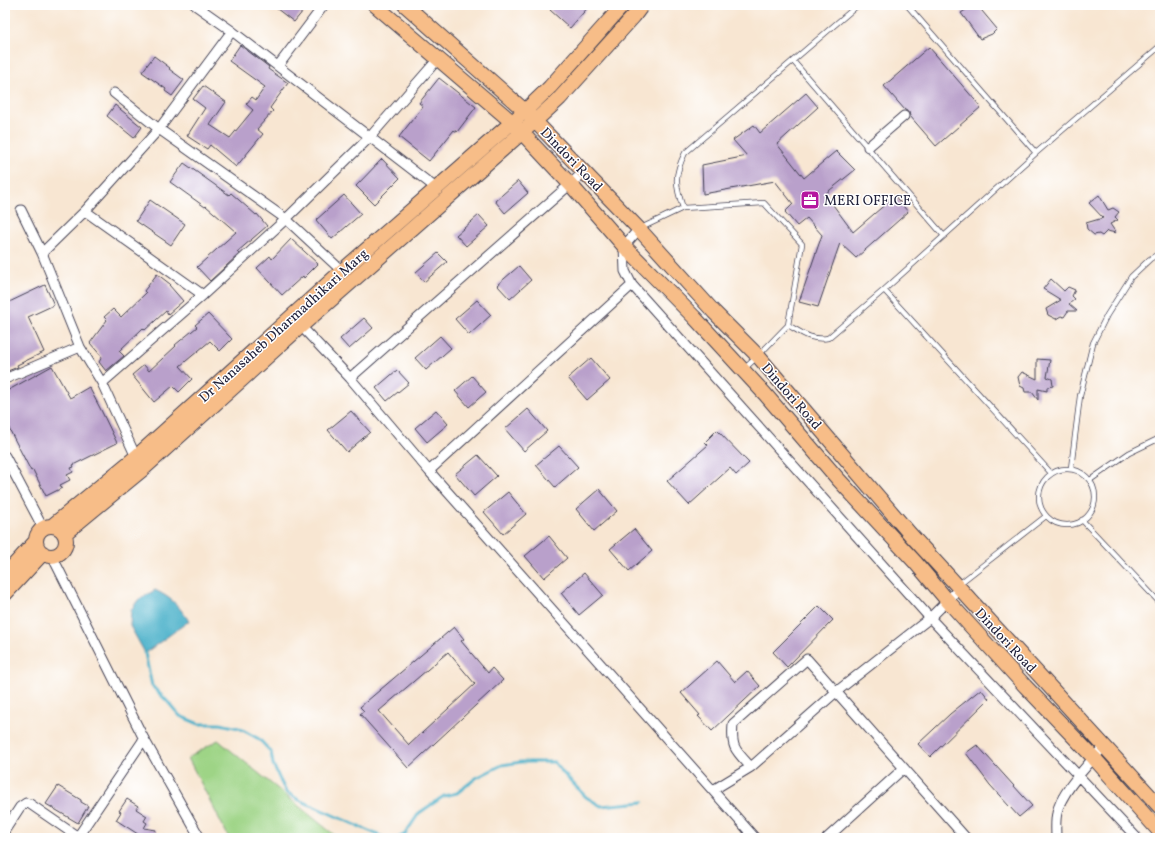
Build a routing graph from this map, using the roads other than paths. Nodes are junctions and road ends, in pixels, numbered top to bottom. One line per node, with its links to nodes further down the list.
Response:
1 (195, 5): 9 (street)
2 (324, 5): 13 (street)
3 (375, 5): 11 (main road)
4 (405, 5): 15 (main road, Dindori Road)
5 (858, 5): 12 (lane)
6 (908, 5): 22 (lane)
7 (621, 6): 8 (lane); 15 (main road)
8 (638, 10): 17 (main road)
9 (232, 31): 13 (street); 19 (street)
10 (1160, 46): 22 (lane)
11 (438, 59): 18 (main road); 20 (street)
12 (793, 60): 21 (lane); 26 (lane)
13 (278, 66): 20 (street)
14 (114, 93): 19 (street)
15 (525, 111): 17 (main road, Dindori Road); 18 (main road)
16 (904, 116): 21 (street)
17 (535, 121): 18 (main road); 23 (main road, Dindori Road)
18 (517, 127): 24 (main road); 25 (main road, Dr Nanasaheb Dharmadhikari Marg); 39 (main road, Dr Nanasaheb Dharmadhikari Marg)
19 (159, 129): 28 (street); 29 (street)
20 (370, 137): 25 (street); 29 (street)
21 (868, 147): 31 (lane)
22 (1036, 153): 31 (lane)
23 (584, 172): 24 (street); 30 (main road, Dindori Road)
24 (570, 184): 32 (main road); 44 (street)
25 (436, 188): 35 (main road, Dr Nanasaheb Dharmadhikari Marg)
26 (683, 208): 30 (lane); 40 (lane)
27 (21, 210): 33 (street)
28 (85, 211): 33 (street); 38 (street)
29 (286, 220): 35 (street); 38 (street)
30 (639, 229): 32 (street); 42 (main road, Dindori Road)
31 (944, 236): 37 (lane)
32 (624, 246): 36 (street); 43 (main road)
33 (42, 253): 41 (street)
34 (1160, 253): 50 (lane)
35 (342, 271): 39 (main road, Dr Nanasaheb Dharmadhikari Marg)
36 (632, 285): 51 (street); 63 (street)
37 (884, 290): 40 (lane); 52 (lane)
38 (203, 295): 46 (street)
39 (296, 321): 44 (street); 49 (main road, Dr Nanasaheb Dharmadhikari Marg); 56 (main road, Dr Nanasaheb Dharmadhikari Marg)
40 (788, 325): 42 (lane)
41 (80, 347): 45 (street); 46 (street)
42 (758, 356): 43 (lane); 59 (main road, Dindori Road)
43 (743, 370): 61 (main road)
44 (350, 378): 51 (street)
45 (5, 379)
46 (102, 383): 49 (street)
47 (1160, 438): 53 (lane)
48 (5, 456): 56 (street)
49 (136, 457): 56 (main road, Dr Nanasaheb Dharmadhikari Marg)
50 (1071, 468): 52 (lane); 53 (lane)
51 (429, 471): 71 (street)
52 (1051, 473): 54 (lane)
53 (1090, 480): 55 (lane)
54 (1046, 516): 55 (lane); 59 (lane)
55 (1082, 520): 62 (lane)
56 (53, 529): 57 (main road); 57 (main road)
57 (44, 550): 58 (main road); 60 (main road); 65 (street)
58 (5, 575)
59 (958, 587): 61 (street); 66 (main road, Dindori Road)
60 (5, 594)
61 (947, 600): 63 (street); 67 (main road)
62 (1160, 603)
63 (930, 618): 64 (street); 70 (street)
64 (836, 692): 68 (street); 68 (street); 69 (street)
65 (144, 739): 77 (street); 78 (street)
66 (1104, 746): 67 (street); 72 (main road, Dindori Road)
67 (1094, 758): 70 (street); 74 (main road)
68 (751, 767): 71 (street)
69 (904, 768): 80 (street); 81 (street)
70 (1078, 776): 76 (street); 82 (street)
71 (713, 790): 75 (street)
72 (1160, 807)
73 (5, 830): 77 (street)
74 (1160, 832)
75 (752, 834): 79 (lane)
76 (1134, 835): 83 (street)
77 (78, 837)
78 (200, 838)
79 (742, 838)
80 (827, 838)
81 (966, 838)
82 (1056, 838)
83 (1123, 838)

